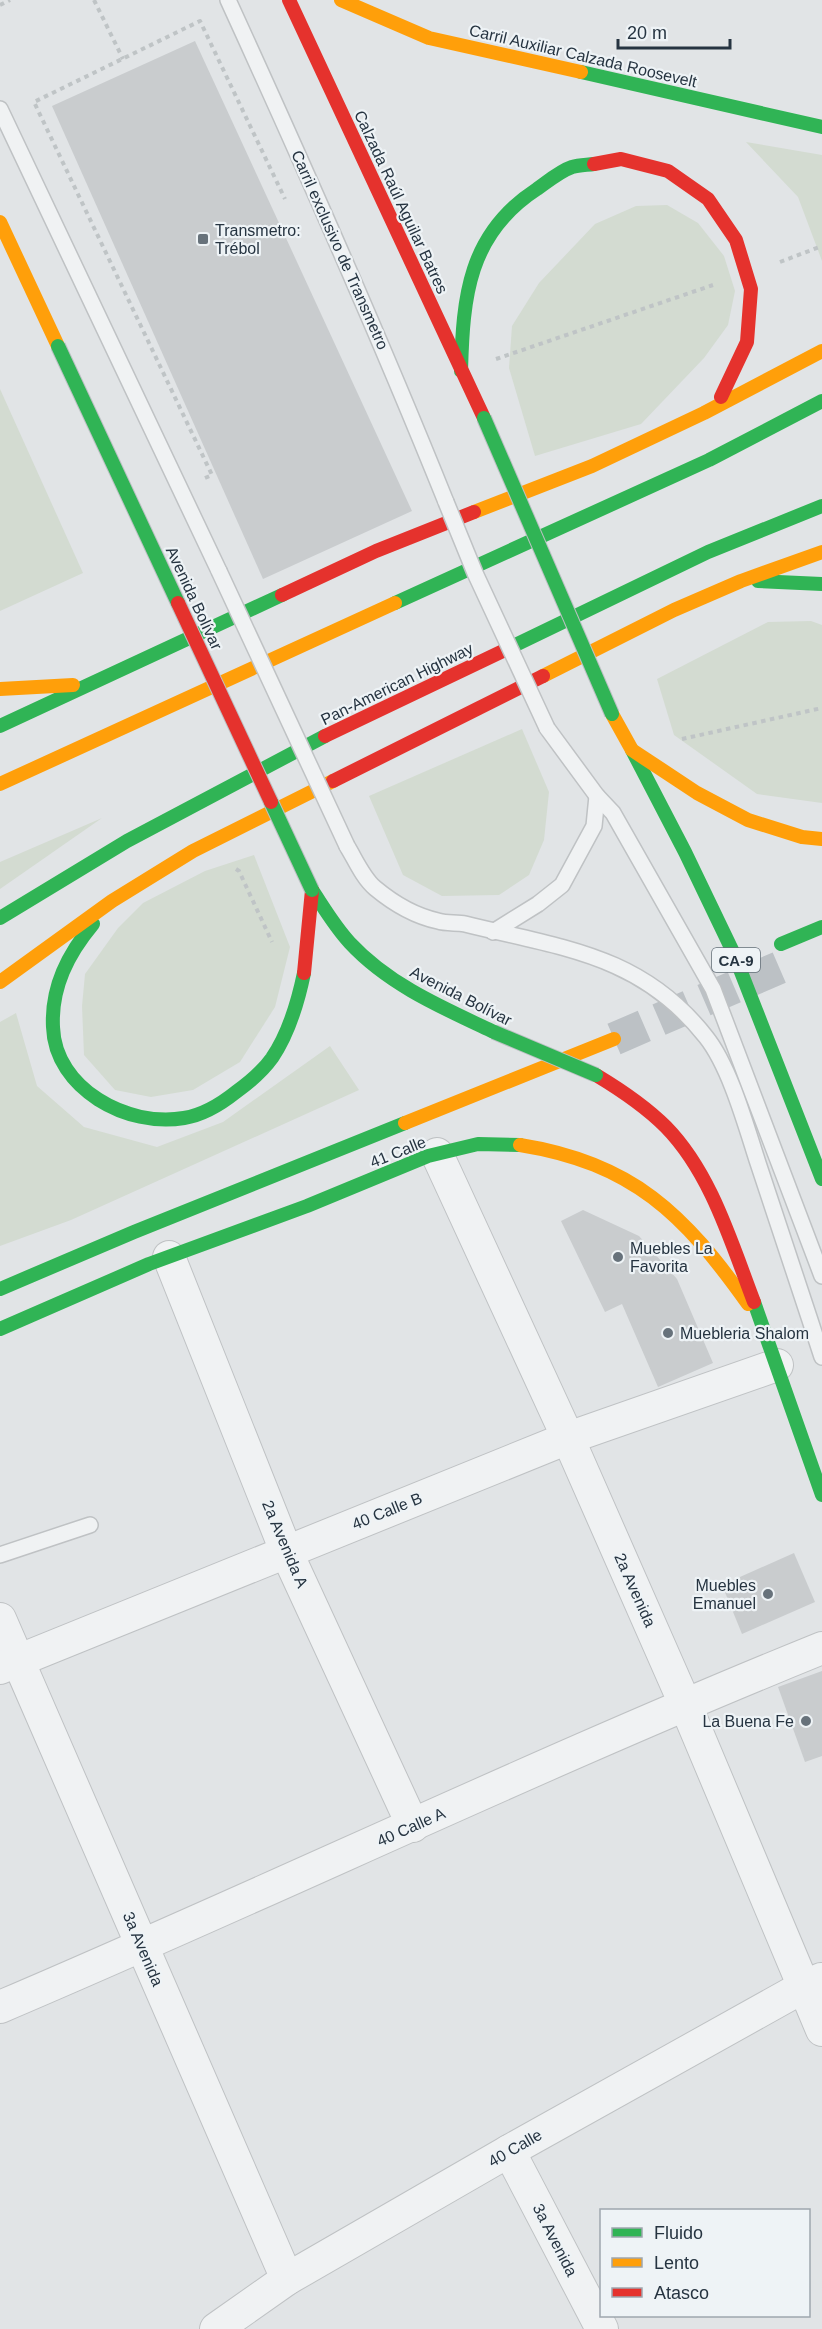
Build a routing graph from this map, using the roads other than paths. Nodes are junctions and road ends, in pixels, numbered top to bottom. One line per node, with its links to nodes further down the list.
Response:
1 (228, 0): 24 (lane, Carril exclusivo de Transmetro, bridge)
2 (289, 0): 12 (main road, Calzada Raúl Aguilar Batres)
3 (341, 0): 5 (main road, Carril Auxiliar Calzada Roosevelt)
4 (0, 109): 30 (lane, bridge)
5 (822, 127)
6 (723, 198): 12 (main road)
7 (0, 222): 10 (main road)
8 (22, 302): 10 (main road)
9 (760, 339): 14 (main road)
10 (58, 346): 26 (main road, Avenida Bolívar, bridge)
11 (822, 351): 14 (main road)
12 (461, 370): 22 (main road, Calzada Raúl Aguilar Batres, bridge)
13 (822, 401): 23 (main road)
14 (704, 414): 19 (main road)
15 (822, 506): 28 (main road, Pan-American Highway)
16 (822, 552): 17 (main road)
17 (741, 581): 18 (main road); 27 (main road)
18 (822, 584)
19 (93, 684): 20 (main road); 21 (main road)
20 (0, 689)
21 (0, 726)
22 (632, 750): 25 (main road); 37 (main road, CA-9)
23 (0, 784)
24 (597, 796): 30 (lane); 39 (lane, Carril exclusivo de Transmetro)
25 (822, 839)
26 (312, 890): 27 (main road); 41 (main road, Avenida Bolívar, bridge)
27 (112, 901): 32 (main road)
28 (0, 918)
29 (822, 927): 31 (main road)
30 (493, 932): 43 (lane)
31 (781, 944)
32 (0, 982)
33 (614, 1039): 40 (main road)
34 (554, 1041): 35 (main road)
35 (521, 1055)
36 (437, 1154): 38 (main road, 41 Calle); 41 (main road, 41 Calle); 45 (street, 2a Avenida)
37 (822, 1179)
38 (169, 1257): 42 (main road, 41 Calle); 48 (street, 2a Avenida A)
39 (822, 1276)
40 (0, 1289)
41 (763, 1326): 44 (main road, Avenida Bolívar)
42 (0, 1329)
43 (822, 1357)
44 (777, 1365): 45 (street, 40 Calle B); 46 (main road, Avenida Bolívar)
45 (568, 1438): 48 (street, 40 Calle B); 53 (street, 2a Avenida)
46 (822, 1495)
47 (90, 1525): 49 (lane)
48 (286, 1551): 52 (street, 40 Calle B); 54 (street, 2a Avenida A)
49 (0, 1555)
50 (0, 1619): 52 (street, 3a Avenida)
51 (822, 1648): 53 (street, 40 Calle A)
52 (9, 1664): 55 (street, 3a Avenida)
53 (685, 1704): 54 (street, 40 Calle A); 56 (street, 2a Avenida)
54 (413, 1826): 55 (street, 40 Calle A)
55 (142, 1947): 57 (street, 40 Calle A); 60 (street, 3a Avenida)
56 (812, 1983): 58 (street, 2a Avenida); 59 (street, 40 Calle)
57 (0, 2007)
58 (822, 2030)
59 (509, 2151): 60 (street, 40 Calle); 62 (street, 3a Avenida)
60 (287, 2279): 61 (street, 40 Calle)
61 (216, 2329)
62 (602, 2329)

